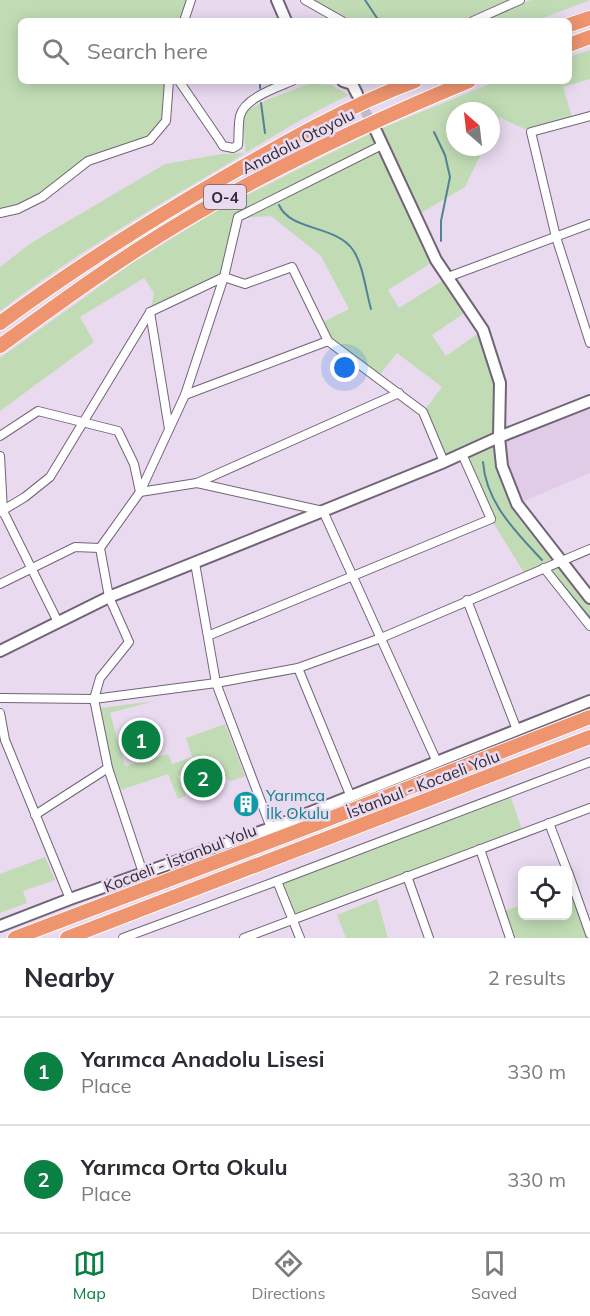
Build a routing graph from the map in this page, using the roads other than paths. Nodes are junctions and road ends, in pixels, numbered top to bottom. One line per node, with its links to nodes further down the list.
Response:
1 (191, 0): 5 (street)
2 (277, 0): 6 (main road)
3 (305, 0): 7 (street)
4 (520, 0): 8 (street)
5 (185, 18)
6 (285, 18)
7 (337, 18)
8 (480, 18)
9 (590, 18): 10 (highway)
10 (572, 24)
11 (590, 38): 12 (highway)
12 (572, 44)
13 (169, 84): 21 (street)
14 (181, 84): 15 (street)
15 (285, 84)
16 (407, 84): 27 (highway, Anadolu Otoyolu / O-4)
17 (462, 84): 30 (highway, Anadolu Otoyolu / O-4)
18 (590, 116): 23 (street)
19 (375, 131): 20 (main road)
20 (382, 145): 24 (street); 25 (main road)
21 (0, 213)
22 (590, 224): 23 (street)
23 (556, 237): 25 (street); 29 (street)
24 (224, 277): 26 (street); 28 (street); 32 (street)
25 (448, 278): 37 (main road)
26 (150, 312): 34 (street); 35 (street)
27 (0, 322)
28 (328, 341): 31 (street); 32 (street)
29 (590, 343)
30 (0, 346)
31 (399, 393): 40 (street); 41 (street)
32 (185, 395): 35 (street)
33 (589, 402): 37 (main road)
34 (82, 422): 36 (street); 42 (street); 44 (street)
35 (169, 430): 42 (street)
36 (0, 436)
37 (498, 437): 38 (main road); 47 (main road)
38 (462, 454): 40 (main road); 51 (street)
39 (0, 456): 44 (street)
40 (444, 462): 43 (main road)
41 (197, 483): 42 (street); 43 (street)
42 (140, 492): 45 (street)
43 (323, 511): 48 (main road); 51 (street)
44 (2, 512): 50 (street)
45 (100, 548): 50 (street); 53 (street)
46 (590, 549): 47 (street)
47 (561, 561): 49 (street); 54 (main road)
48 (195, 563): 53 (main road); 58 (street)
49 (544, 568): 55 (street); 57 (street)
50 (31, 569): 52 (street); 56 (street)
51 (353, 577): 58 (street); 59 (street)
52 (0, 584)
53 (108, 597): 56 (main road); 64 (street)
54 (590, 598)
55 (467, 600): 59 (street); 68 (street)
56 (58, 622): 60 (main road)
57 (590, 626)
58 (210, 635): 62 (street)
59 (381, 638): 61 (street); 72 (street)
60 (0, 651)
61 (298, 668): 62 (street); 75 (street)
62 (216, 683): 64 (street); 79 (street)
63 (0, 698): 64 (street)
64 (94, 699): 74 (street)
65 (590, 701): 68 (main road)
66 (0, 713): 70 (street)
67 (590, 717): 91 (highway, Kocaeli - İstanbul Yolu)
68 (517, 730): 72 (main road)
69 (590, 737): 89 (highway, İstanbul - Kocaeli Yolu)
70 (5, 740): 71 (street); 77 (street)
71 (0, 749)
72 (437, 762): 75 (main road)
73 (590, 762): 84 (street)
74 (108, 768): 77 (street); 82 (street)
75 (351, 797): 79 (main road)
76 (590, 808): 78 (street)
77 (35, 815): 86 (street)
78 (549, 823): 80 (street); 81 (street)
79 (271, 828): 82 (main road)
80 (480, 849): 83 (street); 98 (street)
81 (565, 866)
82 (143, 873): 86 (main road)
83 (407, 876): 87 (street); 97 (street)
84 (277, 881): 87 (street); 94 (street)
85 (572, 885): 90 (street)
86 (70, 899): 88 (main road)
87 (293, 919): 95 (street); 96 (street)
88 (0, 926)
89 (89, 930): 92 (highway, İstanbul - Kocaeli Yolu); 93 (highway)
90 (590, 934)
91 (15, 938)
92 (67, 938)
93 (73, 938)
94 (123, 938)
95 (244, 938)
96 (300, 938)
97 (429, 938)
98 (510, 938)

